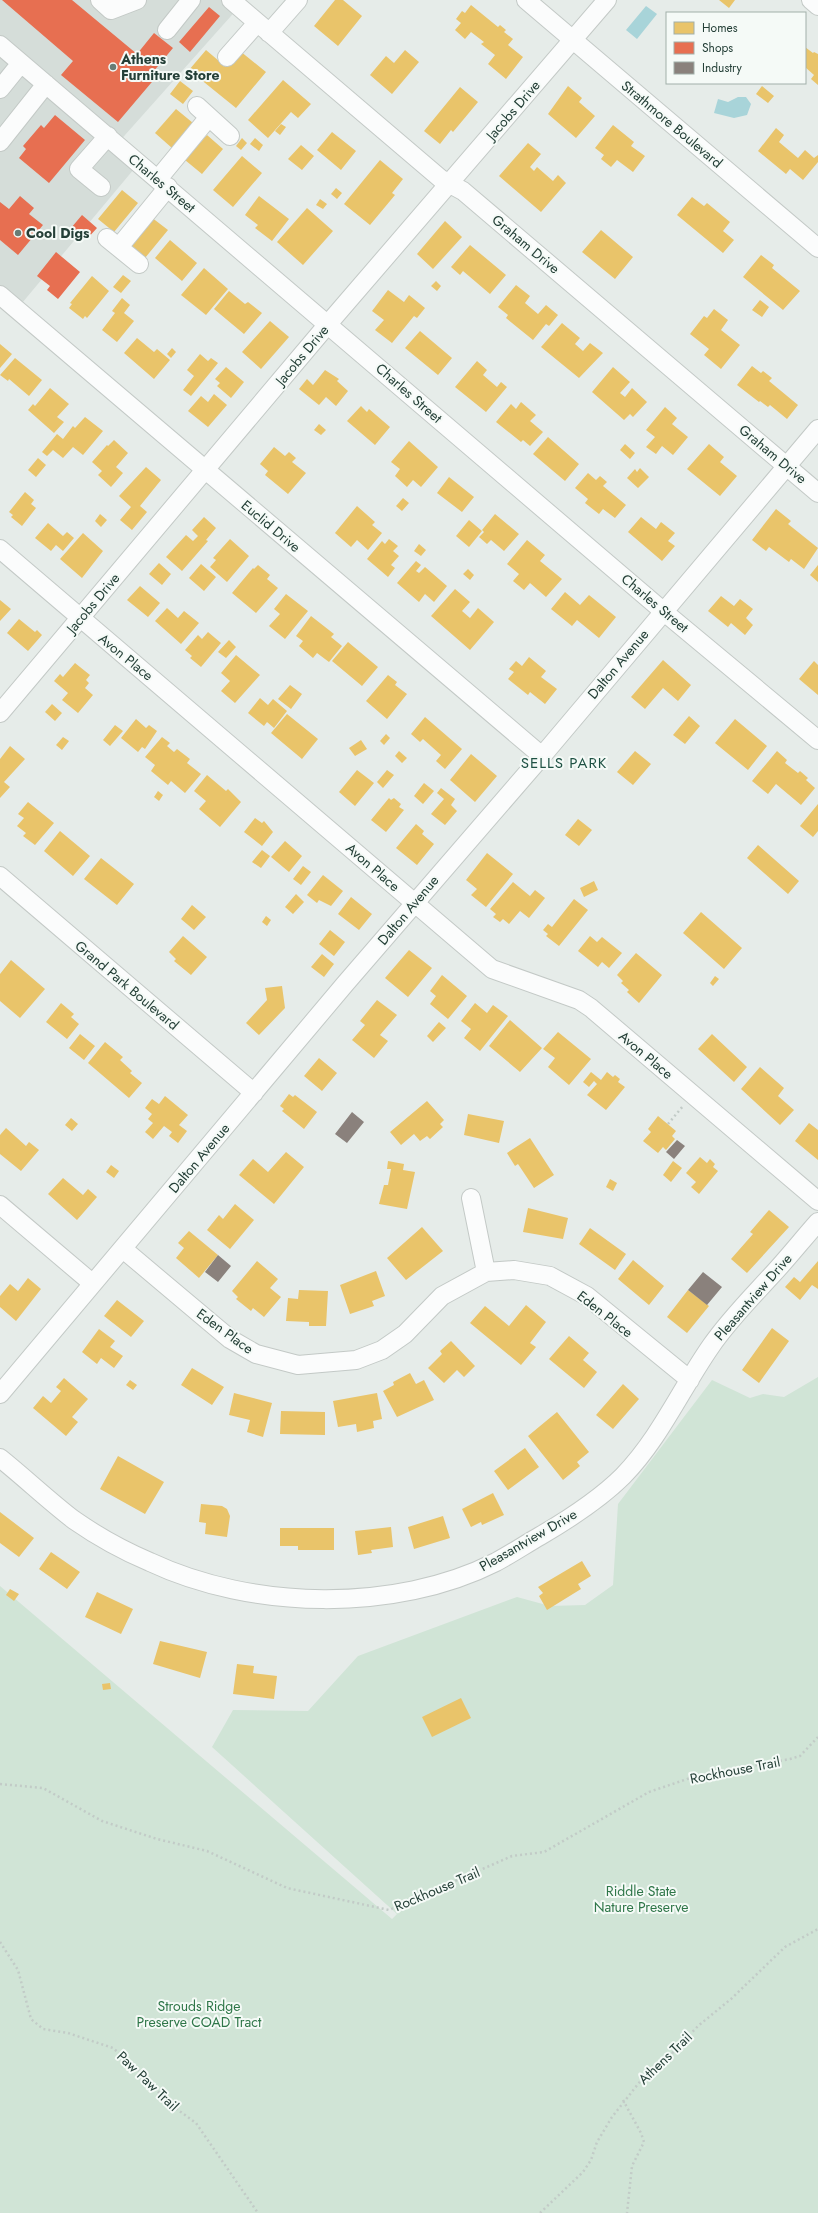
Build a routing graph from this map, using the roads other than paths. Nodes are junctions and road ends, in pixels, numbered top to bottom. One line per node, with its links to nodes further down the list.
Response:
1 (100, 0): 2 (street)
2 (137, 0)
3 (191, 0): 11 (street)
4 (231, 0): 10 (street, Graham Drive)
5 (298, 0): 10 (street)
6 (526, 0): 12 (street, Strathmore Boulevard)
7 (607, 0): 12 (street, Jacobs Drive)
8 (811, 0): 9 (street)
9 (818, 6)
10 (263, 28): 14 (street); 22 (street, Graham Drive)
11 (167, 30)
12 (573, 40): 22 (street, Jacobs Drive); 24 (street, Strathmore Boulevard)
13 (0, 45): 15 (street, Charles Street)
14 (227, 57)
15 (21, 63): 16 (street, Charles Street); 17 (street)
16 (46, 84): 18 (street, Charles Street); 20 (street)
17 (0, 89)
18 (108, 136): 21 (street, Charles Street); 23 (street)
19 (230, 136): 21 (street)
20 (0, 142)
21 (163, 183): 25 (street); 27 (street, Charles Street)
22 (450, 183): 27 (street, Jacobs Drive); 29 (street, Graham Drive)
23 (101, 187)
24 (818, 248)
25 (139, 264)
26 (0, 295): 30 (street, Euclid Drive)
27 (328, 324): 30 (street, Jacobs Drive); 33 (street, Charles Street)
28 (818, 429): 29 (street, Dalton Avenue)
29 (786, 466): 31 (street, Graham Drive); 33 (street, Dalton Avenue)
30 (205, 470): 34 (street, Jacobs Drive); 37 (street, Euclid Drive)
31 (818, 493)
32 (0, 549): 34 (street, Avon Place)
33 (663, 611): 36 (street, Charles Street); 37 (street, Dalton Avenue)
34 (79, 618): 35 (street, Jacobs Drive); 39 (street, Avon Place)
35 (0, 713)
36 (818, 740)
37 (542, 756): 39 (street, Dalton Avenue)
38 (0, 876): 40 (street, Grand Park Boulevard)
39 (414, 902): 40 (street, Dalton Avenue); 42 (street, Avon Place)
40 (254, 1093): 45 (street, Dalton Avenue)
41 (471, 1198): 46 (street)
42 (818, 1201)
43 (0, 1205): 47 (street)
44 (818, 1222): 48 (street, Pleasantview Drive)
45 (123, 1249): 46 (street, Eden Place); 47 (street, Dalton Avenue)
46 (486, 1272): 48 (street, Eden Place)
47 (92, 1283): 49 (street, Dalton Avenue)
48 (690, 1380): 50 (street, Pleasantview Drive)
49 (0, 1394)
50 (0, 1458)

